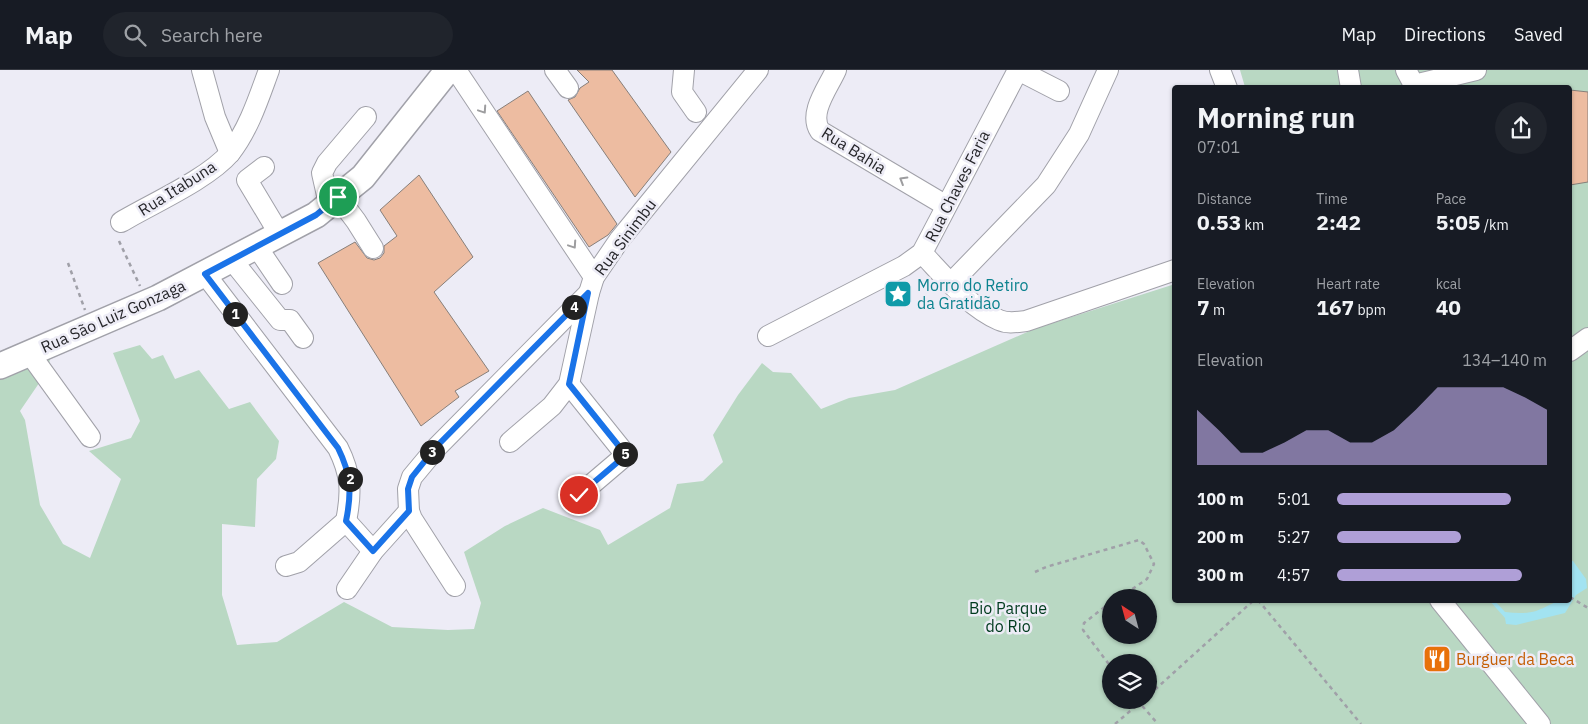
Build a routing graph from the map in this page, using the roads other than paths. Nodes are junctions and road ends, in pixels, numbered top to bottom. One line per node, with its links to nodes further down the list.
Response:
1 (202, 70): 24 (street)
2 (269, 70): 24 (street, Rua Itabuna)
3 (448, 70): 26 (main road, Rua São Luiz Gonzaga)
4 (456, 70): 37 (street, one-way to 37)
5 (555, 70): 20 (street)
6 (684, 70): 22 (street)
7 (758, 70): 37 (street, Rua Sinimbu)
8 (836, 70): 27 (street, Rua Bahia, one-way to 8)
9 (1018, 70): 21 (street); 27 (street, Rua Chaves Faria)
10 (1108, 70): 35 (street)
11 (1220, 70): 16 (street)
12 (1348, 70): 17 (street)
13 (1406, 70): 18 (street)
14 (1471, 71): 15 (street)
15 (1433, 75): 19 (street)
16 (1226, 85)
17 (1350, 85)
18 (1414, 85)
19 (1416, 85)
20 (568, 88)
21 (1059, 91)
22 (696, 112)
23 (366, 118): 26 (street)
24 (230, 153): 28 (street, Rua Itabuna)
25 (264, 167): 29 (street)
26 (334, 201): 29 (main road, Rua São Luiz Gonzaga); 31 (street)
27 (945, 205): 32 (street, Rua Chaves Faria)
28 (120, 232)
29 (280, 235): 30 (main road, Rua São Luiz Gonzaga)
30 (257, 247): 33 (main road, Rua São Luiz Gonzaga); 36 (street)
31 (373, 248)
32 (922, 253): 35 (street); 38 (street, Rua Chaves Faria)
33 (218, 268): 39 (street); 40 (main road, Rua São Luiz Gonzaga); 42 (street); 48 (street)
34 (1172, 271): 35 (street)
35 (952, 282)
36 (282, 284)
37 (592, 285): 43 (street, Rua Sinimbu); 47 (street)
38 (768, 336)
39 (303, 338)
40 (30, 354): 41 (main road, Rua São Luiz Gonzaga); 44 (street)
41 (0, 366)
42 (300, 376)
43 (569, 384): 45 (street, Rua Sinimbu); 46 (street)
44 (90, 437)
45 (510, 442)
46 (579, 495)
47 (409, 511): 49 (street); 51 (street)
48 (346, 521): 49 (street); 50 (street)
49 (373, 551): 52 (street)
50 (286, 566)
51 (455, 586)
52 (347, 589)
53 (1442, 603): 54 (street)
54 (1540, 724)

